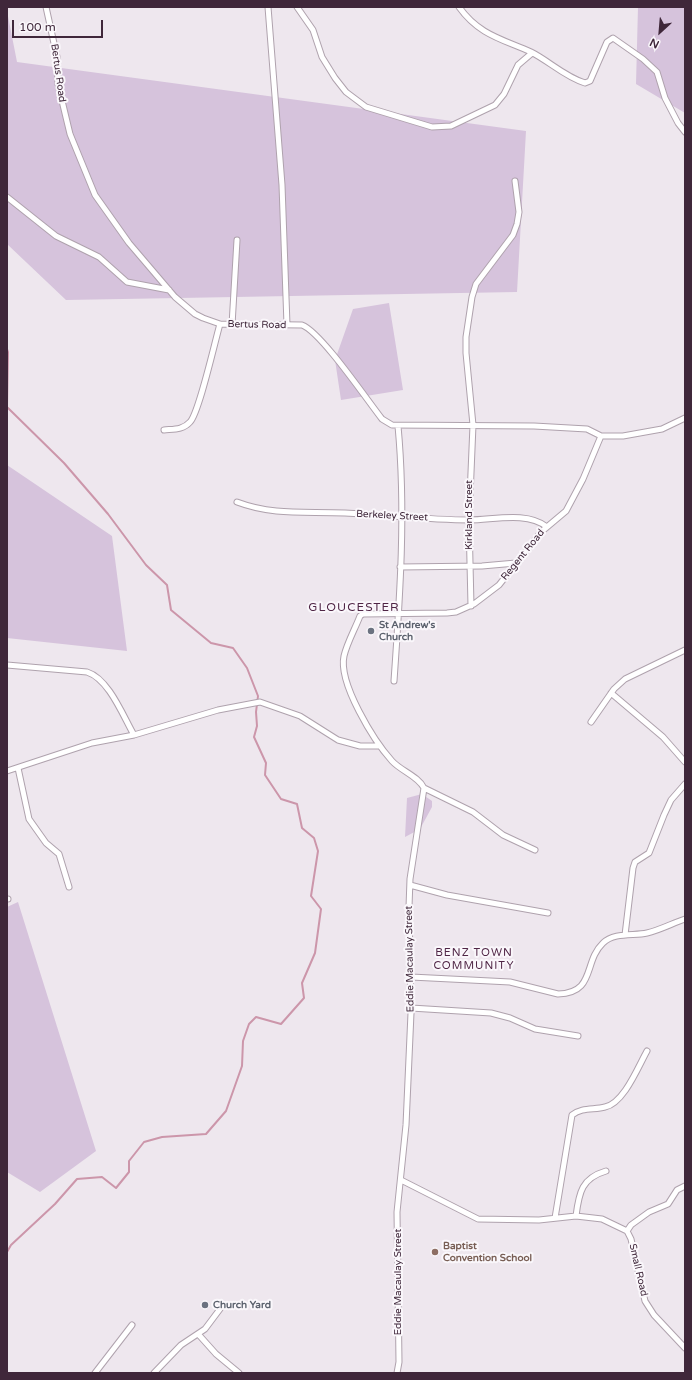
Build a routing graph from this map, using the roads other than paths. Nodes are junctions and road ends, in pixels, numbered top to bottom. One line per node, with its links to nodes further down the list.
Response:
1 (46, 7): 10 (street, Bertus Road)
2 (268, 7): 13 (street)
3 (297, 7): 5 (street)
4 (459, 7): 5 (street)
5 (532, 53): 6 (street)
6 (685, 132)
7 (515, 181): 15 (street, Kirkland Street)
8 (7, 197): 10 (street)
9 (237, 240): 12 (street)
10 (169, 290): 11 (street, Bertus Road)
11 (220, 324): 12 (street, Bertus Road); 17 (street)
12 (232, 325): 13 (street, Bertus Road)
13 (287, 325): 16 (street, Bertus Road)
14 (685, 418): 18 (street)
15 (473, 425): 16 (street, Bertus Road); 18 (street, Bertus Road); 21 (street, Kirkland Street)
16 (398, 426): 20 (street)
17 (164, 430)
18 (601, 436): 22 (street, Regent Road)
19 (238, 502): 20 (street, Berkeley Street)
20 (402, 516): 21 (street, Berkeley Street); 25 (street)
21 (469, 520): 22 (street, Berkeley Street); 24 (street, Kirkland Street)
22 (547, 527): 23 (street, Regent Road)
23 (516, 563): 24 (street); 26 (street, Regent Road)
24 (469, 566): 25 (street); 26 (street, Kirkland Street)
25 (400, 567): 27 (street)
26 (471, 606): 27 (street, Regent Road)
27 (399, 613): 30 (street); 34 (street)
28 (685, 650): 31 (street)
29 (7, 665): 33 (street)
30 (394, 681)
31 (611, 693): 32 (street); 35 (street)
32 (591, 722)
33 (134, 735): 34 (street); 36 (street)
34 (379, 746): 39 (street)
35 (685, 762)
36 (18, 768): 37 (street); 42 (street)
37 (7, 771)
38 (685, 784): 45 (street)
39 (424, 788): 40 (street); 41 (street, Eddie Macaulay Street)
40 (535, 850)
41 (410, 885): 43 (street); 46 (street, Eddie Macaulay Street)
42 (69, 887)
43 (548, 913)
44 (685, 919): 45 (street)
45 (625, 935): 46 (street)
46 (411, 977): 47 (street, Eddie Macaulay Street)
47 (411, 1008): 48 (street); 51 (street, Eddie Macaulay Street)
48 (578, 1036)
49 (647, 1051): 54 (street)
50 (606, 1171): 53 (street)
51 (401, 1180): 54 (street, Small Road); 63 (street, Eddie Macaulay Street)
52 (685, 1186): 55 (street)
53 (576, 1216): 54 (street, Small Road); 55 (street, Small Road)
54 (554, 1218)
55 (627, 1231): 59 (street, Small Road)
56 (220, 1309): 58 (street)
57 (132, 1325): 60 (street)
58 (199, 1335): 61 (street); 62 (street)
59 (685, 1348)
60 (95, 1373)
61 (154, 1373)
62 (239, 1373)
63 (397, 1373)

